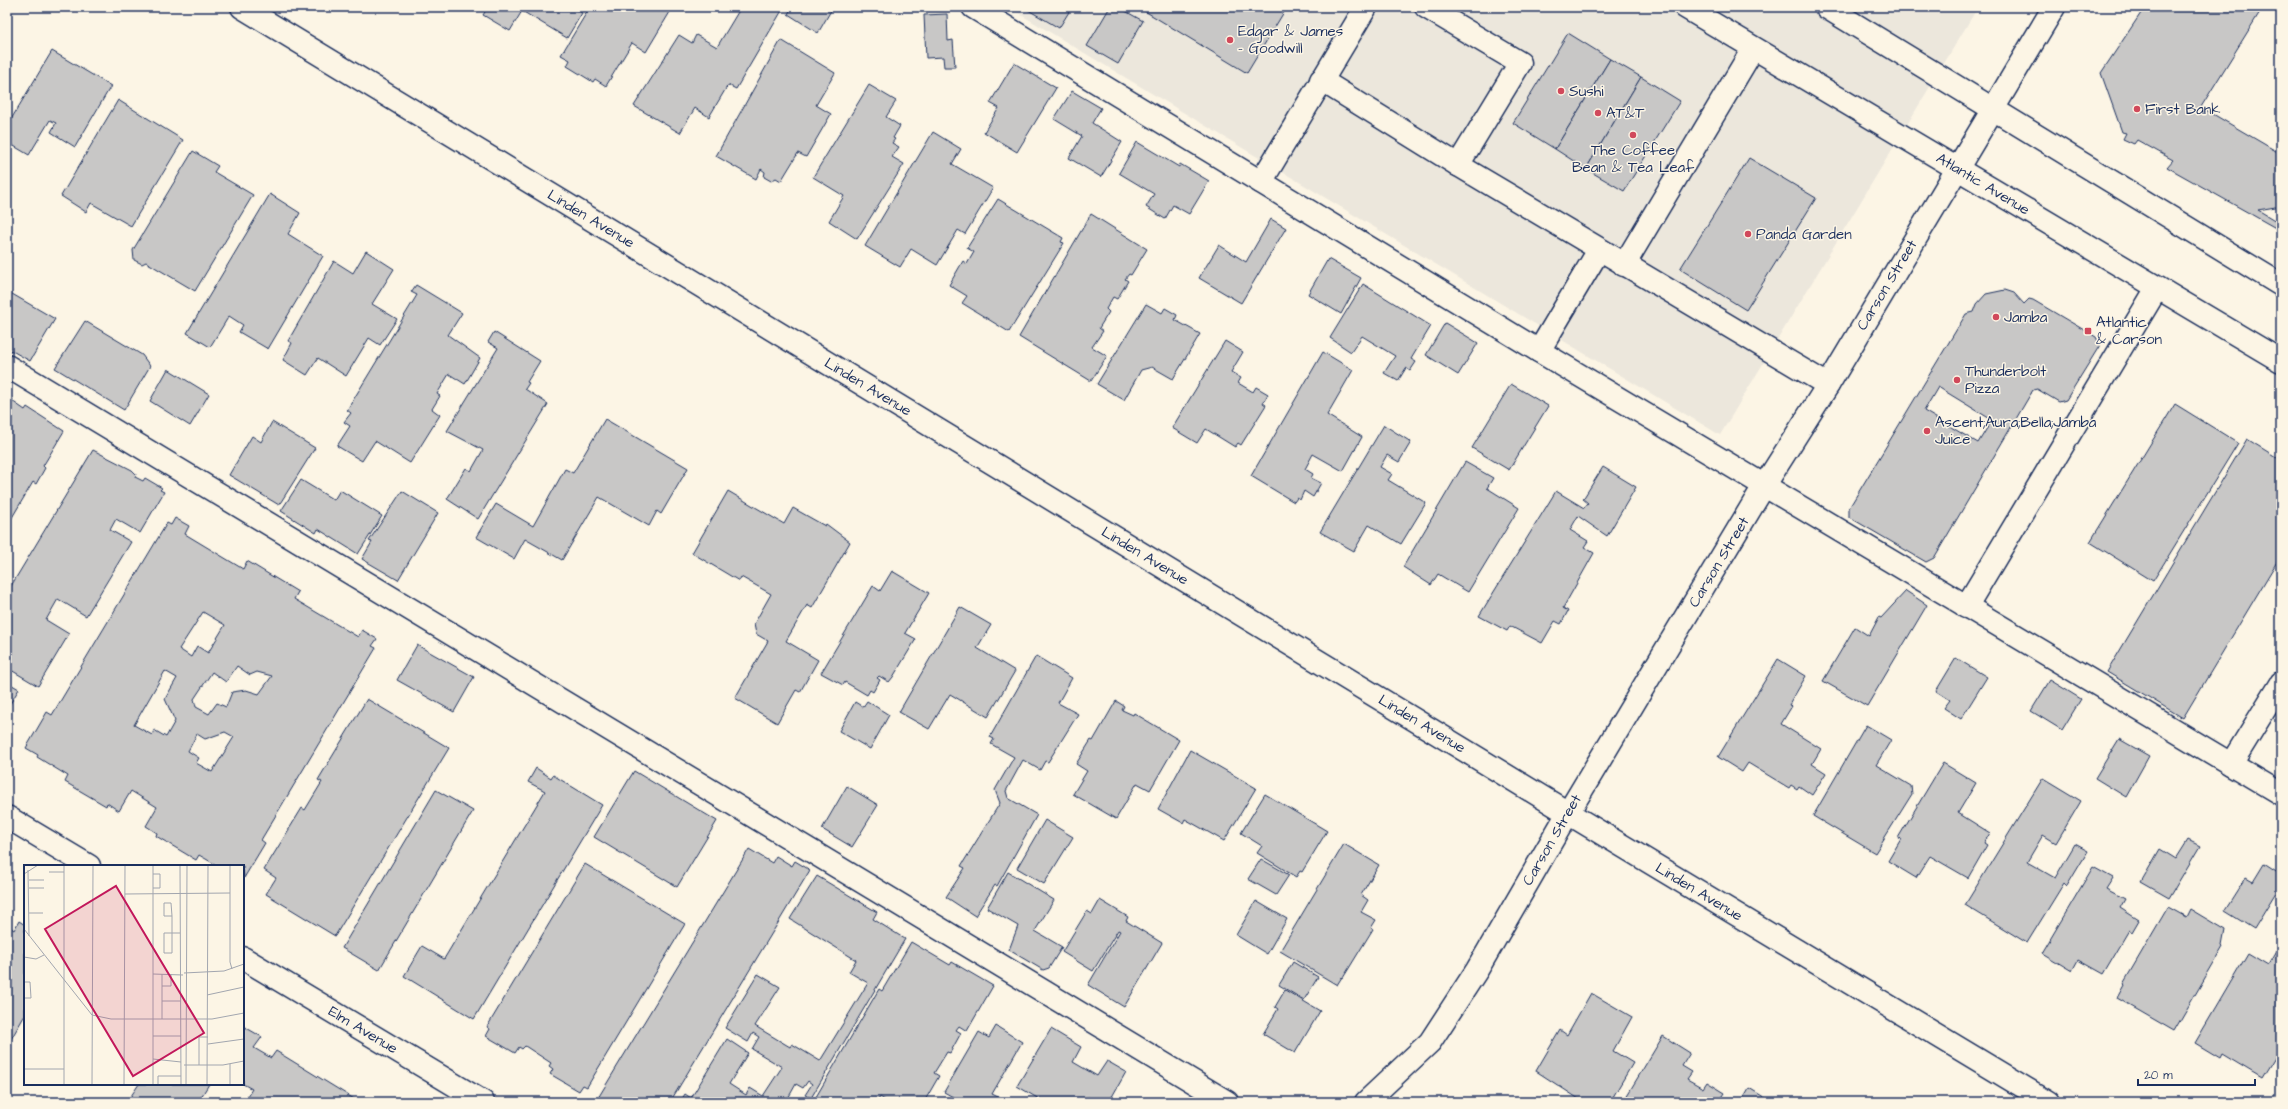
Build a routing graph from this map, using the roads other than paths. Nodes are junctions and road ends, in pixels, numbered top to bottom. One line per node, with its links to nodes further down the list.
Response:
1 (242, 7): 27 (main road, Linden Avenue)
2 (973, 7): 13 (main road)
3 (1366, 7): 9 (main road)
4 (1426, 7): 11 (main road)
5 (1685, 7): 8 (main road, Atlantic Avenue)
6 (1826, 7): 10 (main road)
7 (2054, 7): 10 (main road, Carson Street)
8 (1753, 49): 12 (main road, Atlantic Avenue); 15 (main road)
9 (1321, 80): 11 (main road); 13 (main road)
10 (1992, 109): 12 (main road, Carson Street); 16 (main road)
11 (1458, 165): 14 (main road)
12 (1956, 168): 17 (main road, Atlantic Avenue); 21 (main road, Carson Street)
13 (1261, 182): 18 (main road)
14 (1599, 250): 15 (main road); 18 (main road)
15 (1624, 265): 21 (main road)
16 (2281, 285)
17 (2157, 288): 19 (main road, Atlantic Avenue); 23 (main road)
18 (1539, 351): 22 (main road)
19 (2281, 361)
20 (7, 366): 32 (main road)
21 (1828, 385): 22 (main road, Carson Street)
22 (1764, 486): 23 (main road); 27 (main road, Carson Street)
23 (1966, 607): 25 (main road)
24 (2281, 683): 25 (main road)
25 (2231, 764): 26 (main road)
26 (2281, 794)
27 (1568, 813): 33 (main road, Carson Street); 34 (main road, Linden Avenue)
28 (7, 817): 29 (main road)
29 (87, 865)
30 (244, 959): 31 (main road, Elm Avenue)
31 (483, 1102)
32 (1227, 1102)
33 (1366, 1102)
34 (2048, 1102)

